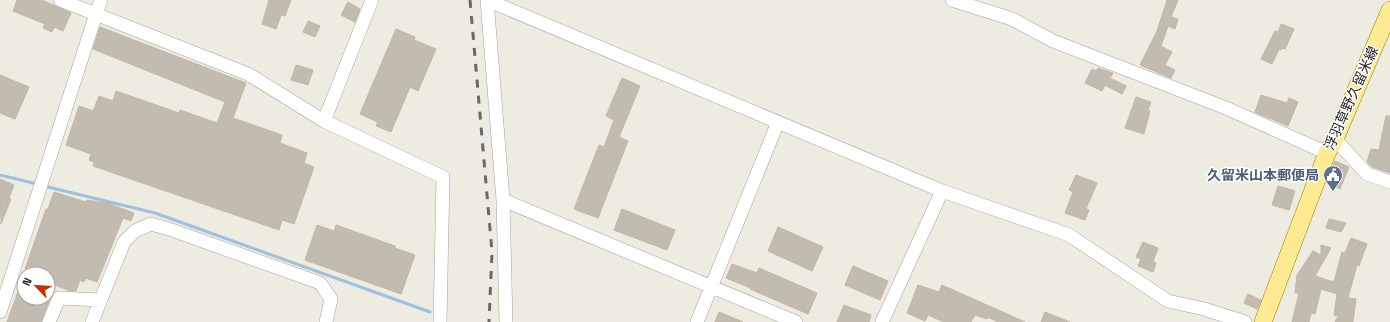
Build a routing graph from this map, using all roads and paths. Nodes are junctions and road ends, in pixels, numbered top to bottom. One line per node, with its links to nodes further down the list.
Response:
1 (60, 0): 7 (street)
2 (102, 0): 7 (street)
3 (372, 0): 8 (street)
4 (487, 0): 9 (street); 13 (street)
5 (952, 0): 10 (street)
6 (1390, 10): 10 (main road, 浮羽草野久留米線)
7 (96, 14): 8 (street); 16 (street)
8 (324, 121): 20 (street)
9 (778, 122): 12 (street); 14 (street)
10 (1331, 146): 11 (street); 26 (main road, 浮羽草野久留米線)
11 (1390, 182)
12 (942, 191): 24 (street); 25 (street)
13 (503, 200): 14 (street); 21 (street)
14 (712, 286): 22 (street); 23 (street)
15 (100, 300): 17 (street); 18 (street); 19 (street)
16 (0, 312)
17 (49, 322)
18 (92, 322)
19 (326, 322)
20 (440, 322)
21 (506, 322)
22 (697, 322)
23 (796, 322)
24 (882, 322)
25 (1245, 322)
26 (1263, 322)

